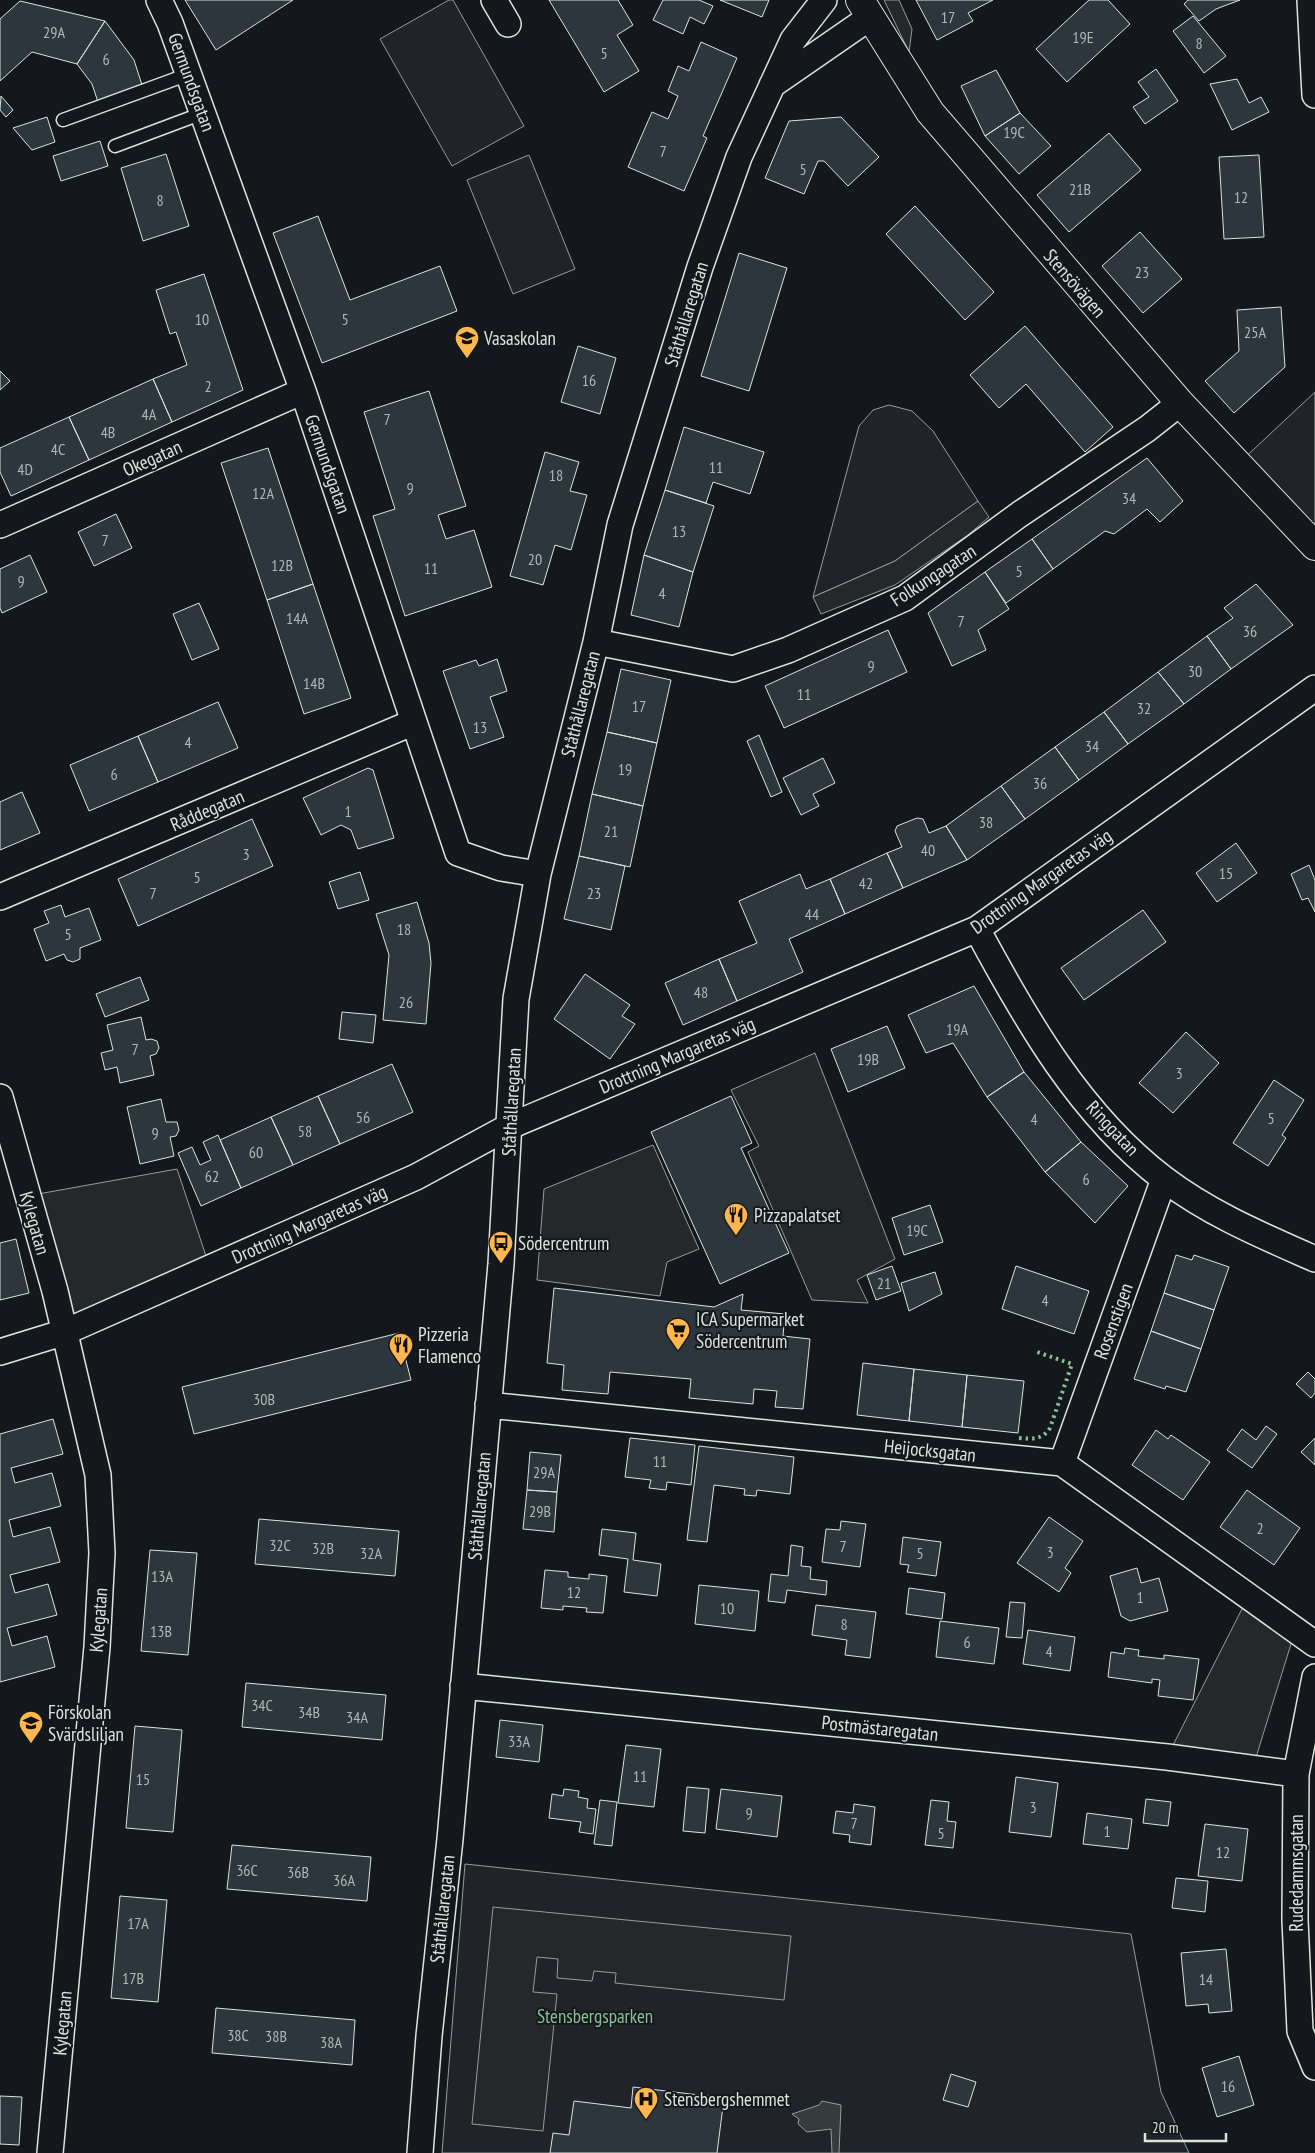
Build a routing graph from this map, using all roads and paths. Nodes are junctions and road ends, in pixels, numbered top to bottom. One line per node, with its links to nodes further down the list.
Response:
1 (159, 0): 7 (street, Germundsgatan)
2 (494, 0): 6 (street)
3 (824, 0): 8 (street, Ståthållaregatan)
4 (1310, 0): 9 (street)
5 (864, 9): 8 (street); 15 (street, Stensövägen)
6 (508, 24)
7 (189, 74): 11 (street, Germundsgatan); 12 (lane)
8 (772, 85): 18 (street, Ståthållaregatan)
9 (1315, 85): 10 (street)
10 (1315, 95)
11 (202, 113): 13 (lane); 14 (street, Germundsgatan)
12 (63, 120)
13 (115, 146)
14 (303, 391): 16 (street, Okegatan); 20 (street, Germundsgatan)
15 (1180, 403): 17 (street, Stensövägen); 18 (street, Folkungagatan)
16 (0, 525)
17 (1315, 546)
18 (596, 642): 21 (street, Ståthållaregatan)
19 (1315, 688): 23 (street, Drottning Margaretas väg)
20 (414, 722): 21 (street, Germundsgatan); 22 (street, Råddegatan)
21 (538, 874): 25 (street, Ståthållaregatan)
22 (0, 897)
23 (977, 929): 25 (street, Drottning Margaretas väg); 26 (street, Ringgatan)
24 (0, 1097): 28 (street, Kylegatan)
25 (510, 1126): 28 (street, Drottning Margaretas väg); 30 (street, Ståthållaregatan)
26 (1164, 1179): 27 (street, Ringgatan); 31 (street, Rosenstigen)
27 (1315, 1259)
28 (65, 1332): 29 (street, Drottning Margaretas väg); 37 (street, Kylegatan)
29 (0, 1352)
30 (488, 1406): 31 (street, Heijocksgatan); 34 (street, Ståthållaregatan)
31 (1062, 1463): 32 (street, Heijocksgatan)
32 (1315, 1644)
33 (1315, 1677): 35 (street, Rudedammsgatan)
34 (463, 1686): 35 (street, Postmästaregatan); 38 (street, Ståthållaregatan)
35 (1296, 1774): 36 (street, Rudedammsgatan)
36 (1315, 2067)
37 (50, 2153)
38 (420, 2153)

